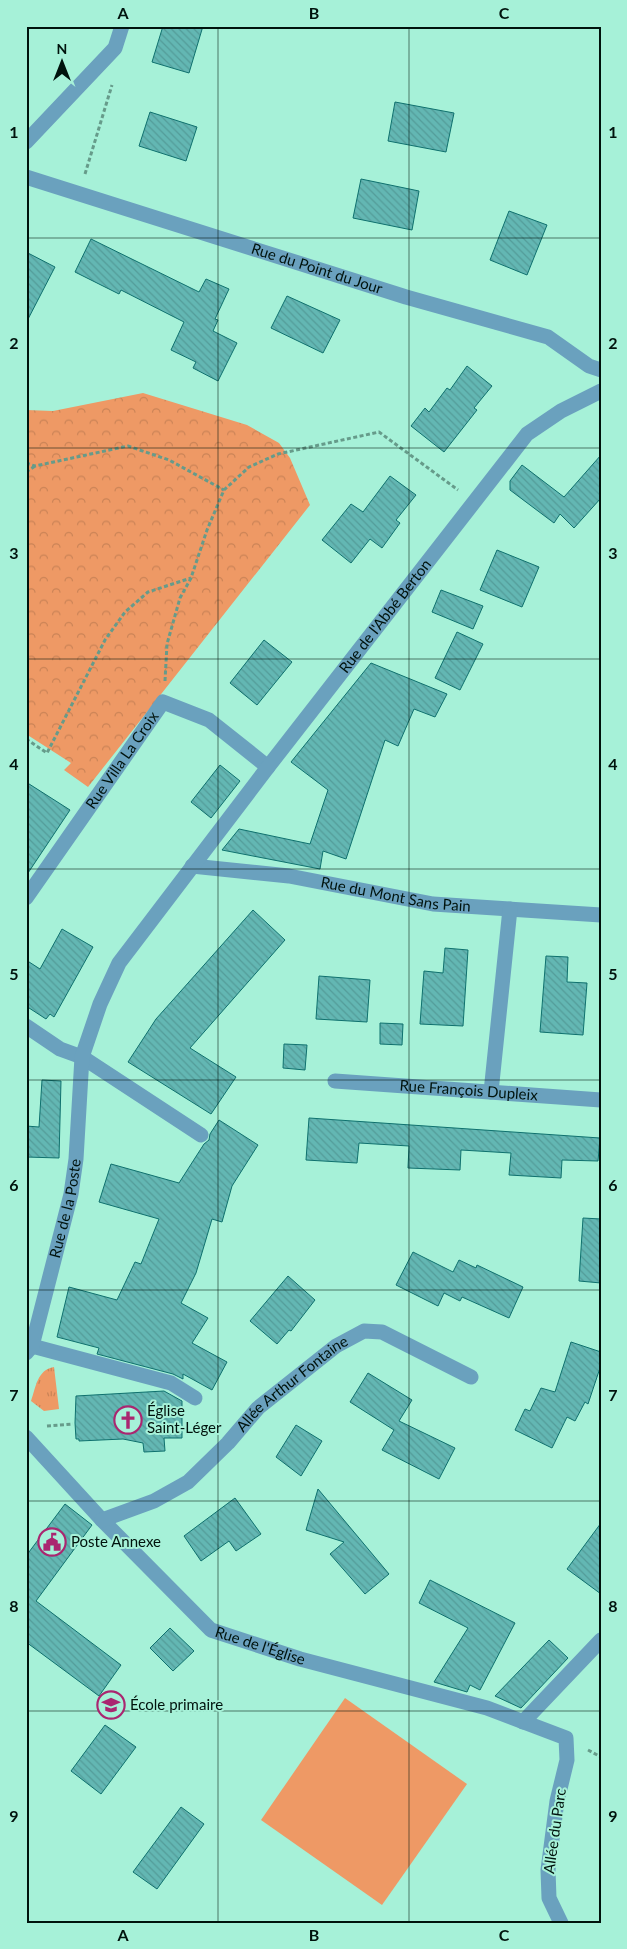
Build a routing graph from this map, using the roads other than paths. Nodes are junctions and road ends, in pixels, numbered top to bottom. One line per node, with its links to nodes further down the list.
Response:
1 (122, 26): 2 (street)
2 (26, 142)
3 (26, 177): 4 (street, Rue du Point du Jour)
4 (601, 370)
5 (601, 391): 6 (street, Rue de l'Abbé Berton)
6 (268, 767): 7 (street, Rue de l'Abbé Berton); 8 (street, Rue Villa La Croix)
7 (192, 866): 9 (street, Rue du Mont Sans Pain); 12 (street, Rue de la Poste)
8 (26, 898)
9 (510, 909): 10 (street, Rue du Mont Sans Pain); 14 (street)
10 (601, 915)
11 (26, 1026): 12 (street)
12 (82, 1057): 16 (street); 17 (street, Rue de la Poste)
13 (335, 1081): 14 (street, Rue François Dupleix)
14 (492, 1092): 15 (street, Rue François Dupleix)
15 (601, 1100)
16 (201, 1135)
17 (29, 1350): 19 (street)
18 (471, 1377): 21 (street, Allée Arthur Fontaine)
19 (195, 1398)
20 (26, 1437): 21 (street, Rue de l'Église)
21 (102, 1520): 23 (street, Rue de l'Église)
22 (601, 1640): 23 (street)
23 (523, 1722): 24 (street, Rue de l'Église)
24 (566, 1738): 25 (street, Allée du Parc)
25 (561, 1923)

